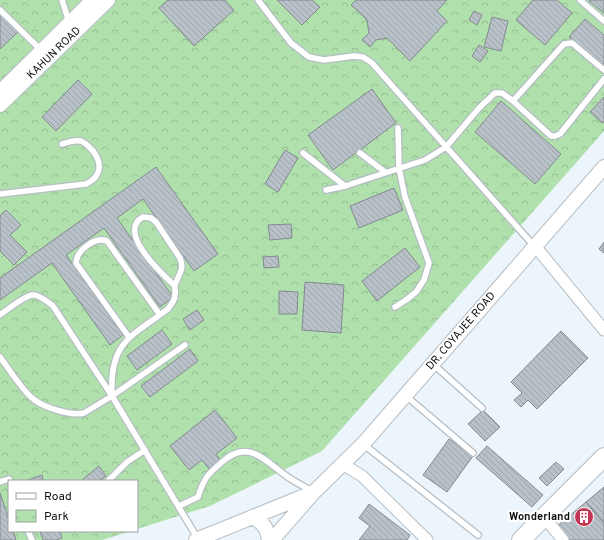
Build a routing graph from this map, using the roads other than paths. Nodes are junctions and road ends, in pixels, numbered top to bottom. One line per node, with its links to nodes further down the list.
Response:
1 (62, 0): 8 (lane)
2 (93, 0): 8 (street, KAHUN ROAD)
3 (108, 0): 14 (street, KAHUN ROAD)
4 (258, 0): 17 (lane)
5 (580, 0): 7 (lane)
6 (0, 10): 9 (lane)
7 (604, 21)
8 (69, 24): 9 (street, KAHUN ROAD)
9 (41, 51): 12 (street, KAHUN ROAD)
10 (604, 70): 13 (lane)
11 (604, 79): 13 (lane)
12 (0, 92)
13 (513, 101): 17 (lane)
14 (0, 105)
15 (398, 128): 21 (lane)
16 (62, 144): 25 (lane)
17 (446, 147): 21 (lane); 26 (lane)
18 (303, 153): 23 (lane)
19 (360, 153): 22 (lane)
20 (604, 167): 26 (street, DR. COYAJEE ROAD)
21 (399, 168): 22 (lane); 28 (lane)
22 (385, 172): 23 (lane)
23 (345, 186): 24 (lane)
24 (326, 190)
25 (0, 194)
26 (534, 246): 31 (street); 35 (street, DR. COYAJEE ROAD)
27 (175, 286): 27 (lane); 30 (lane)
28 (395, 307)
29 (0, 315): 37 (lane)
30 (160, 315): 32 (lane); 32 (lane)
31 (604, 330)
32 (129, 337): 37 (lane)
33 (185, 345): 37 (lane)
34 (0, 357): 37 (lane)
35 (433, 364): 36 (street, DR. COYAJEE ROAD); 38 (lane)
36 (405, 395): 39 (street, DR. COYAJEE ROAD); 41 (lane)
37 (112, 396): 40 (lane)
38 (482, 408)
39 (363, 444): 43 (street, DR. COYAJEE ROAD); 51 (lane)
40 (145, 450): 45 (lane); 48 (lane)
41 (473, 453)
42 (603, 462): 50 (main road)
43 (344, 465): 47 (street, DR. COYAJEE ROAD); 54 (street)
44 (10, 480): 46 (lane)
45 (109, 480)
46 (0, 482)
47 (314, 492): 48 (lane); 49 (street); 53 (street)
48 (179, 506): 52 (lane)
49 (252, 517): 52 (street); 53 (street)
50 (544, 517): 55 (main road); 56 (street)
51 (478, 536)
52 (197, 540)
53 (271, 540)
54 (427, 540)
55 (521, 540)
56 (563, 540)

